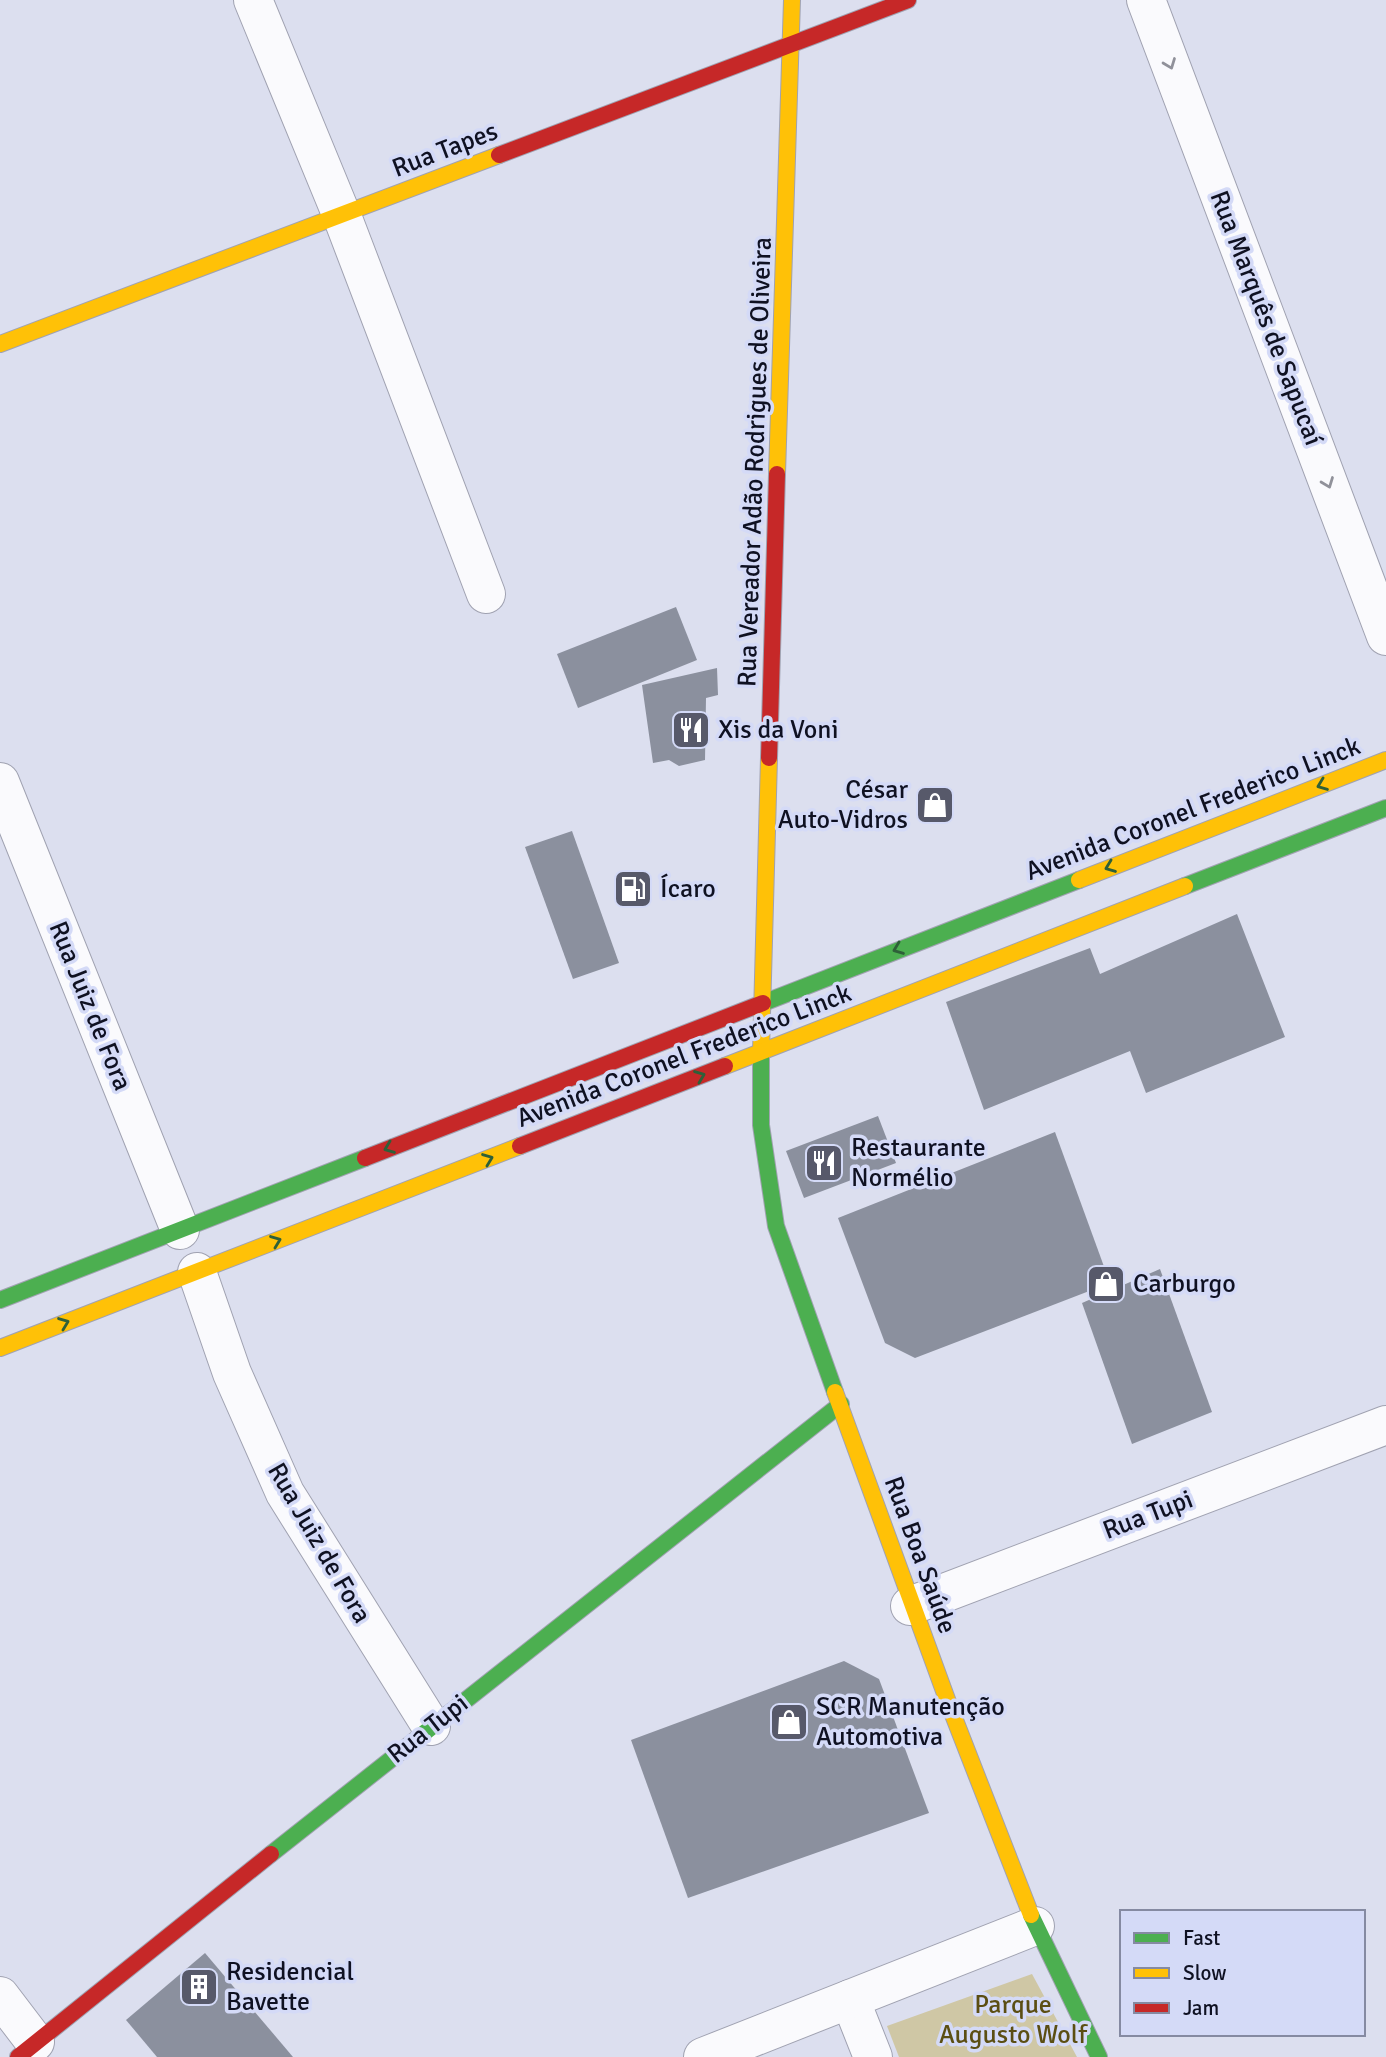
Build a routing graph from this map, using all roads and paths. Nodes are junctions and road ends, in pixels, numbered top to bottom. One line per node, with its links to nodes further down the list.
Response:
1 (253, 0): 6 (street)
2 (792, 0): 5 (main road, Rua Vereador Adão Rodrigues de Oliveira)
3 (908, 0): 5 (main road, Rua Tapes)
4 (1146, 0): 9 (street, Rua Marquês de Sapucaí, one-way to 9)
5 (793, 43): 6 (main road, Rua Tapes); 13 (main road, Rua Vereador Adão Rodrigues de Oliveira)
6 (342, 216): 7 (main road, Rua Tapes); 8 (street)
7 (0, 344)
8 (486, 594)
9 (1386, 636)
10 (1386, 761): 13 (main road, Avenida Coronel Frederico Linck, one-way to 13)
11 (0, 782): 15 (street, Rua Juiz de Fora)
12 (1386, 808): 14 (main road, Avenida Coronel Frederico Linck)
13 (761, 1002): 14 (main road, Rua Vereador Adão Rodrigues de Oliveira); 15 (main road, Avenida Coronel Frederico Linck, one-way to 15)
14 (761, 1052): 16 (main road, Avenida Coronel Frederico Linck, one-way to 14); 19 (main road, Rua Boa Saúde)
15 (180, 1230): 17 (main road, Avenida Coronel Frederico Linck)
16 (197, 1272): 18 (main road, Avenida Coronel Frederico Linck, one-way to 16); 22 (street, Rua Juiz de Fora)
17 (0, 1300)
18 (0, 1348)
19 (841, 1404): 21 (main road, Rua Boa Saúde); 22 (main road, Rua Tupi)
20 (1386, 1425): 21 (street, Rua Tupi)
21 (910, 1606): 23 (main road, Rua Boa Saúde)
22 (431, 1726): 26 (main road, Rua Tupi)
23 (1035, 1926): 25 (street); 29 (main road, Rua Boa Saúde)
24 (0, 1996): 26 (street)
25 (850, 1999): 27 (street); 28 (street)
26 (26, 2050)
27 (703, 2057)
28 (873, 2057)
29 (1099, 2057)

